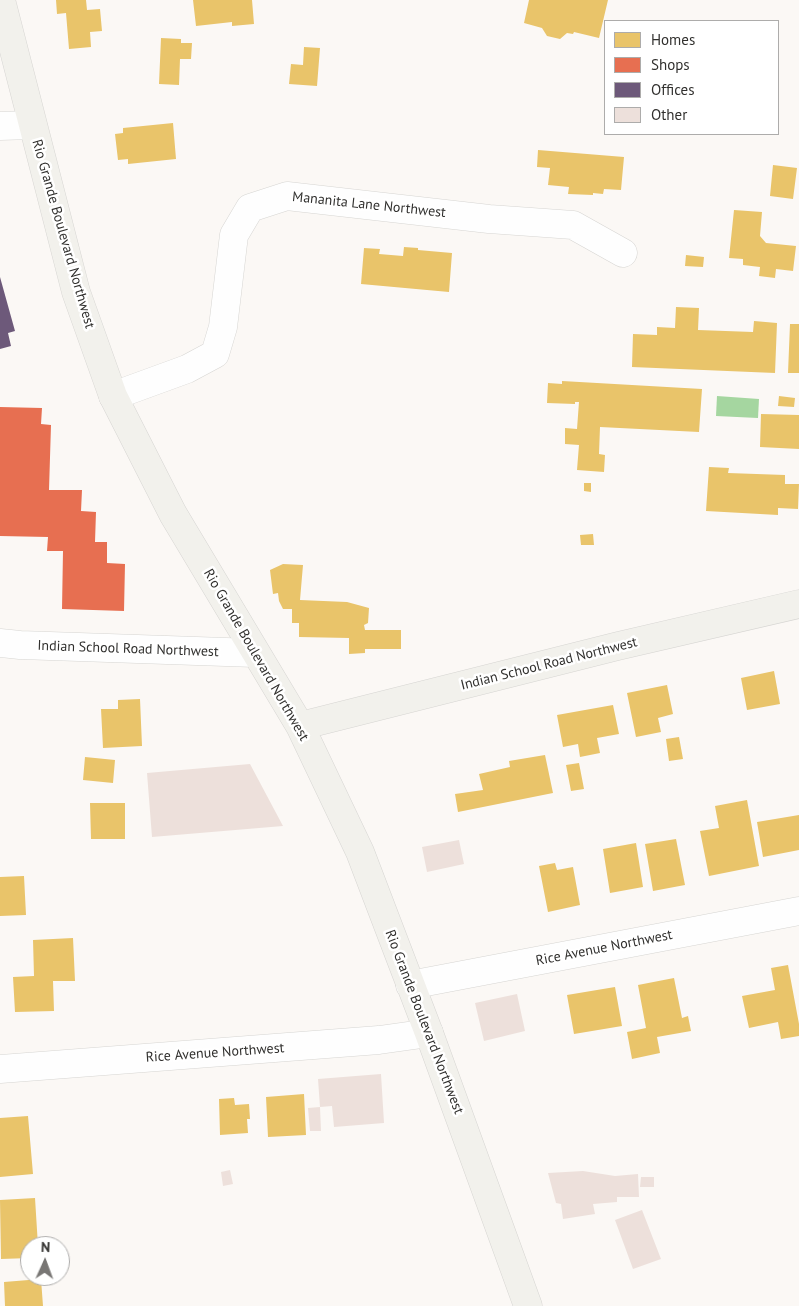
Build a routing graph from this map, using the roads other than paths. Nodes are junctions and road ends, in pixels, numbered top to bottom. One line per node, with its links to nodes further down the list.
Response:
1 (0, 0): 3 (main road, Rio Grande Boulevard Northwest)
2 (0, 126): 3 (street)
3 (32, 126): 5 (main road, Rio Grande Boulevard Northwest)
4 (623, 253): 5 (street, Mananita Lane Northwest)
5 (113, 396): 8 (main road, Rio Grande Boulevard Northwest)
6 (799, 604): 9 (main road, Indian School Road Northwest)
7 (0, 643): 8 (street, Indian School Road Northwest)
8 (255, 653): 9 (main road, Rio Grande Boulevard Northwest)
9 (300, 726): 11 (main road, Rio Grande Boulevard Northwest)
10 (799, 911): 11 (street, Rice Avenue Northwest)
11 (410, 985): 12 (main road, Rio Grande Boulevard Northwest)
12 (428, 1033): 13 (street, Rice Avenue Northwest); 14 (main road, Rio Grande Boulevard Northwest)
13 (0, 1069)
14 (528, 1306)

